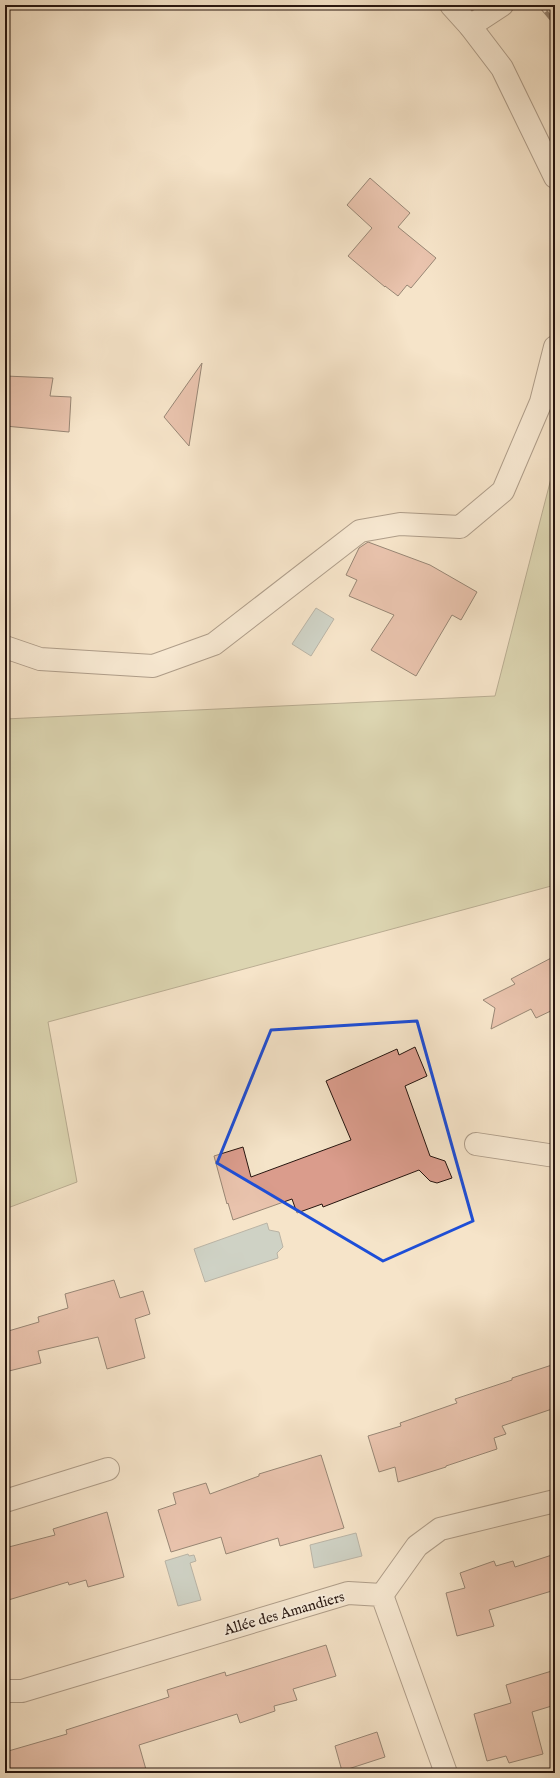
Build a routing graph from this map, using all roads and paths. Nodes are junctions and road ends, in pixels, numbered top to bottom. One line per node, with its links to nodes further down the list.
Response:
1 (451, 5): 3 (street)
2 (502, 5): 3 (street)
3 (470, 26): 4 (street)
4 (555, 177)
5 (555, 347): 6 (street)
6 (5, 647)
7 (476, 1144): 8 (street)
8 (555, 1156)
9 (108, 1469): 10 (street)
10 (5, 1501)
11 (555, 1501): 12 (street)
12 (382, 1594): 13 (street, Allée des Amandiers); 14 (street)
13 (5, 1691)
14 (446, 1773)

